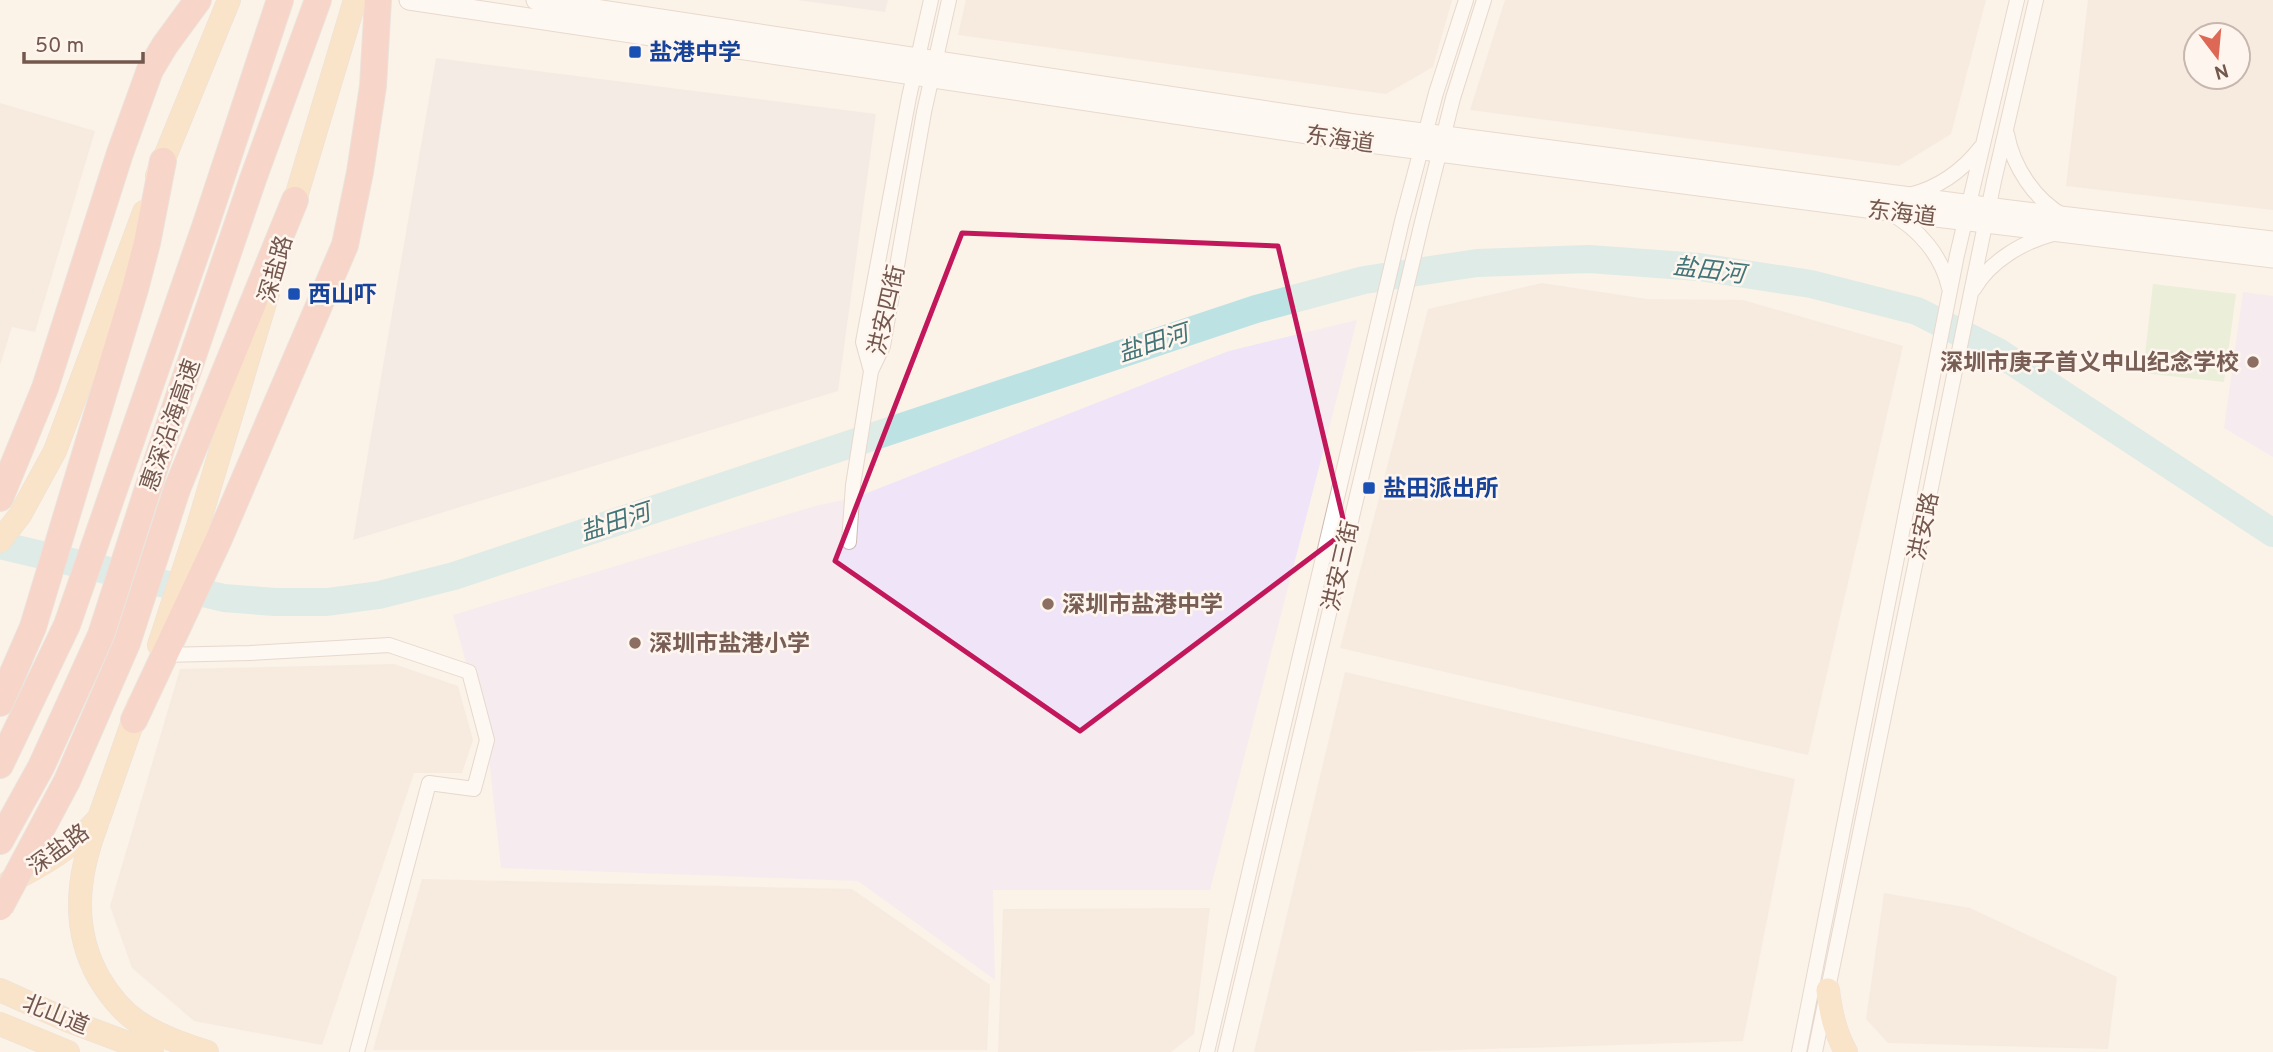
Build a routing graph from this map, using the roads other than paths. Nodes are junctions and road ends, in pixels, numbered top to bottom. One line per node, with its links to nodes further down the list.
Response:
1 (198, 0): 29 (highway)
2 (229, 0): 19 (main road)
3 (280, 0): 36 (highway, 惠深沿海高速)
4 (318, 0): 38 (highway, 惠深沿海高速)
5 (355, 0): 21 (main road, 深盐路)
6 (378, 0): 32 (highway)
7 (409, 0): 15 (street, 东海道)
8 (536, 0): 15 (street, 东海道)
9 (930, 0): 15 (street, 洪安四街)
10 (949, 0): 15 (street, 洪安四街)
11 (1466, 0): 17 (street, 洪安三街)
12 (1484, 0): 17 (street, 洪安三街)
13 (2017, 0): 18 (street, 洪安路)
14 (2036, 0): 16 (street, 洪安路)
15 (925, 68): 17 (street, 东海道); 31 (street, 洪安四街)
16 (2007, 126): 23 (street, 洪安路); 24 (street)
17 (1432, 143): 20 (street, 东海道); 22 (street, 东海道); 48 (street, 洪安三街); 49 (street, 洪安三街)
18 (1984, 143): 20 (street); 23 (street, 洪安路)
19 (163, 161): 29 (main road); 34 (highway)
20 (1898, 196): 23 (street, 东海道)
21 (295, 200): 32 (main road, 深盐路); 40 (highway, bridge)
22 (1882, 210): 23 (street, 东海道); 27 (street)
23 (1977, 214): 24 (street, 东海道); 27 (street, 洪安路); 28 (street, 洪安路)
24 (2062, 225): 25 (street, 东海道); 26 (street, 东海道); 28 (street)
25 (2273, 241)
26 (2273, 258)
27 (1949, 295): 50 (street, 洪安路)
28 (1970, 300): 42 (street, 洪安路)
29 (10, 506): 30 (main road)
30 (0, 541)
31 (849, 542)
32 (206, 548): 33 (main road, 深盐路); 33 (highway)
33 (160, 651): 35 (highway); 47 (street)
34 (0, 704)
35 (134, 720): 37 (main road, 深盐路)
36 (0, 765)
37 (99, 818): 39 (main road, 深盐路); 46 (main road)
38 (0, 841)
39 (3, 883)
40 (0, 907)
41 (0, 990): 45 (main road, 北山道)
42 (1828, 990): 51 (street, 洪安路); 52 (main road)
43 (0, 1024): 44 (main road, 北山道)
44 (68, 1052)
45 (152, 1052)
46 (206, 1052)
47 (358, 1052)
48 (1207, 1052)
49 (1224, 1052)
50 (1799, 1052)
51 (1815, 1052)
52 (1846, 1052)

